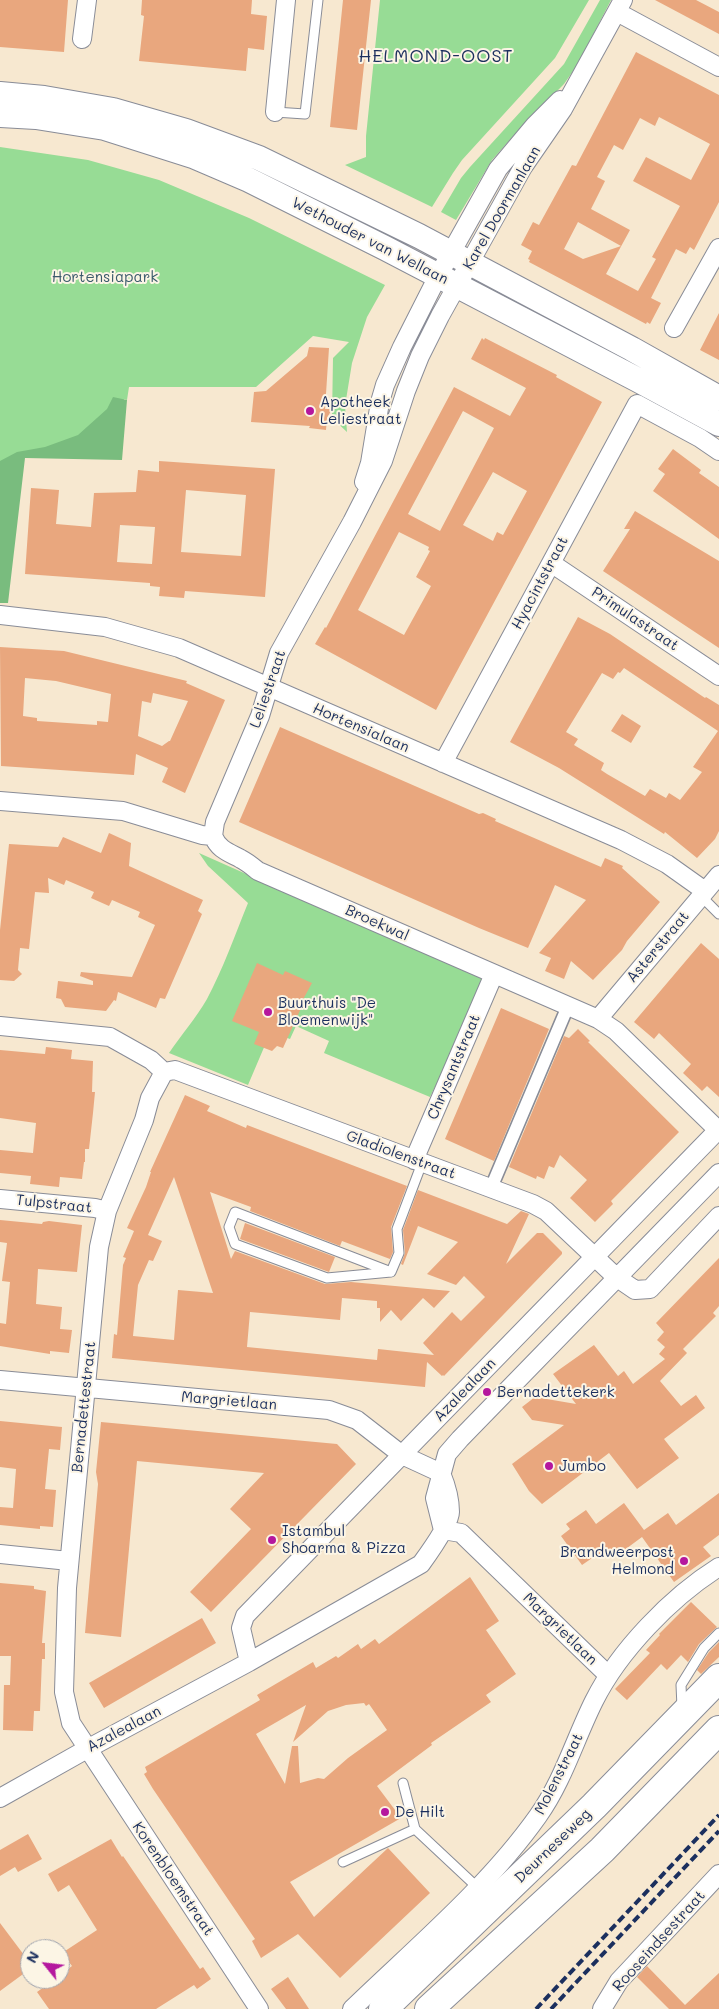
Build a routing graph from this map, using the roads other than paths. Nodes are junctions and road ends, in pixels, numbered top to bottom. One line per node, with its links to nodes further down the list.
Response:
1 (87, 0): 5 (street)
2 (286, 0): 8 (street)
3 (318, 0): 8 (lane)
4 (620, 6): 6 (street); 11 (street, Karel Doormanlaan)
5 (82, 39)
6 (719, 67)
7 (0, 94): 11 (main road, Wethouder van Wellaan)
8 (275, 112)
9 (0, 115): 12 (main road, Wethouder van Wellaan)
10 (719, 248): 13 (street)
11 (460, 258): 12 (street, Karel Doormanlaan); 14 (main road, Wethouder van Wellaan)
12 (447, 281): 15 (main road, Wethouder van Wellaan); 20 (street, Leliestraat)
13 (674, 328)
14 (719, 398)
15 (719, 424)
16 (719, 451): 17 (street, Hyacintstraat)
17 (551, 563): 19 (street, Primulastraat); 21 (street, Hyacintstraat)
18 (0, 615): 20 (street, Hortensialaan)
19 (719, 676)
20 (268, 688): 21 (street, Hortensialaan); 23 (street, Leliestraat)
21 (443, 762): 25 (street, Hortensialaan)
22 (0, 801): 23 (street)
23 (213, 836): 27 (street, Broekwal)
24 (719, 875): 25 (street, Asterstraat)
25 (703, 894): 26 (lane); 29 (street, Asterstraat)
26 (719, 914)
27 (494, 974): 28 (street, Broekwal); 33 (street, Chrysantstraat)
28 (568, 1006): 29 (street, Broekwal); 35 (street)
29 (598, 1019): 32 (street, Broekwal)
30 (0, 1026): 31 (street)
31 (164, 1072): 33 (street, Gladiolenstraat); 37 (street, Bernadettestraat)
32 (719, 1130): 39 (street, Azalealaan)
33 (418, 1162): 35 (street, Gladiolenstraat); 40 (lane)
34 (719, 1173): 41 (street, Azalealaan)
35 (491, 1188): 39 (street, Gladiolenstraat)
36 (0, 1198): 37 (street, Tulpstraat)
37 (107, 1211): 43 (street, Bernadettestraat)
38 (719, 1216): 41 (street)
39 (595, 1257): 41 (street, Gladiolenstraat); 44 (street, Azalealaan)
40 (391, 1272): 40 (lane)
41 (616, 1278): 45 (street, Azalealaan)
42 (0, 1380): 43 (street, Margrietlaan)
43 (85, 1388): 44 (street, Margrietlaan); 48 (street, Bernadettestraat)
44 (402, 1455): 45 (street, Margrietlaan); 51 (street, Azalealaan)
45 (441, 1473): 46 (street)
46 (442, 1530): 51 (street, Azalealaan); 52 (street, Margrietlaan)
47 (0, 1554): 48 (street)
48 (69, 1561): 56 (street, Bernadettestraat)
49 (719, 1568): 52 (street)
50 (719, 1632): 54 (lane)
51 (249, 1662): 56 (street, Azalealaan)
52 (608, 1676): 62 (street, Molenstraat)
53 (719, 1678): 54 (main road, Deurneseweg)
54 (682, 1718): 65 (main road, Deurneseweg)
55 (719, 1730): 66 (main road)
56 (87, 1749): 58 (street, Azalealaan); 63 (street, Korenbloemstraat)
57 (403, 1784): 59 (lane)
58 (0, 1798)
59 (415, 1829): 60 (lane); 62 (lane)
60 (343, 1862)
61 (719, 1874): 67 (street, Rooseindsestraat)
62 (478, 1888): 64 (street, Molenstraat)
63 (260, 2009)
64 (352, 2009)
65 (383, 2009)
66 (429, 2009)
67 (602, 2009)

